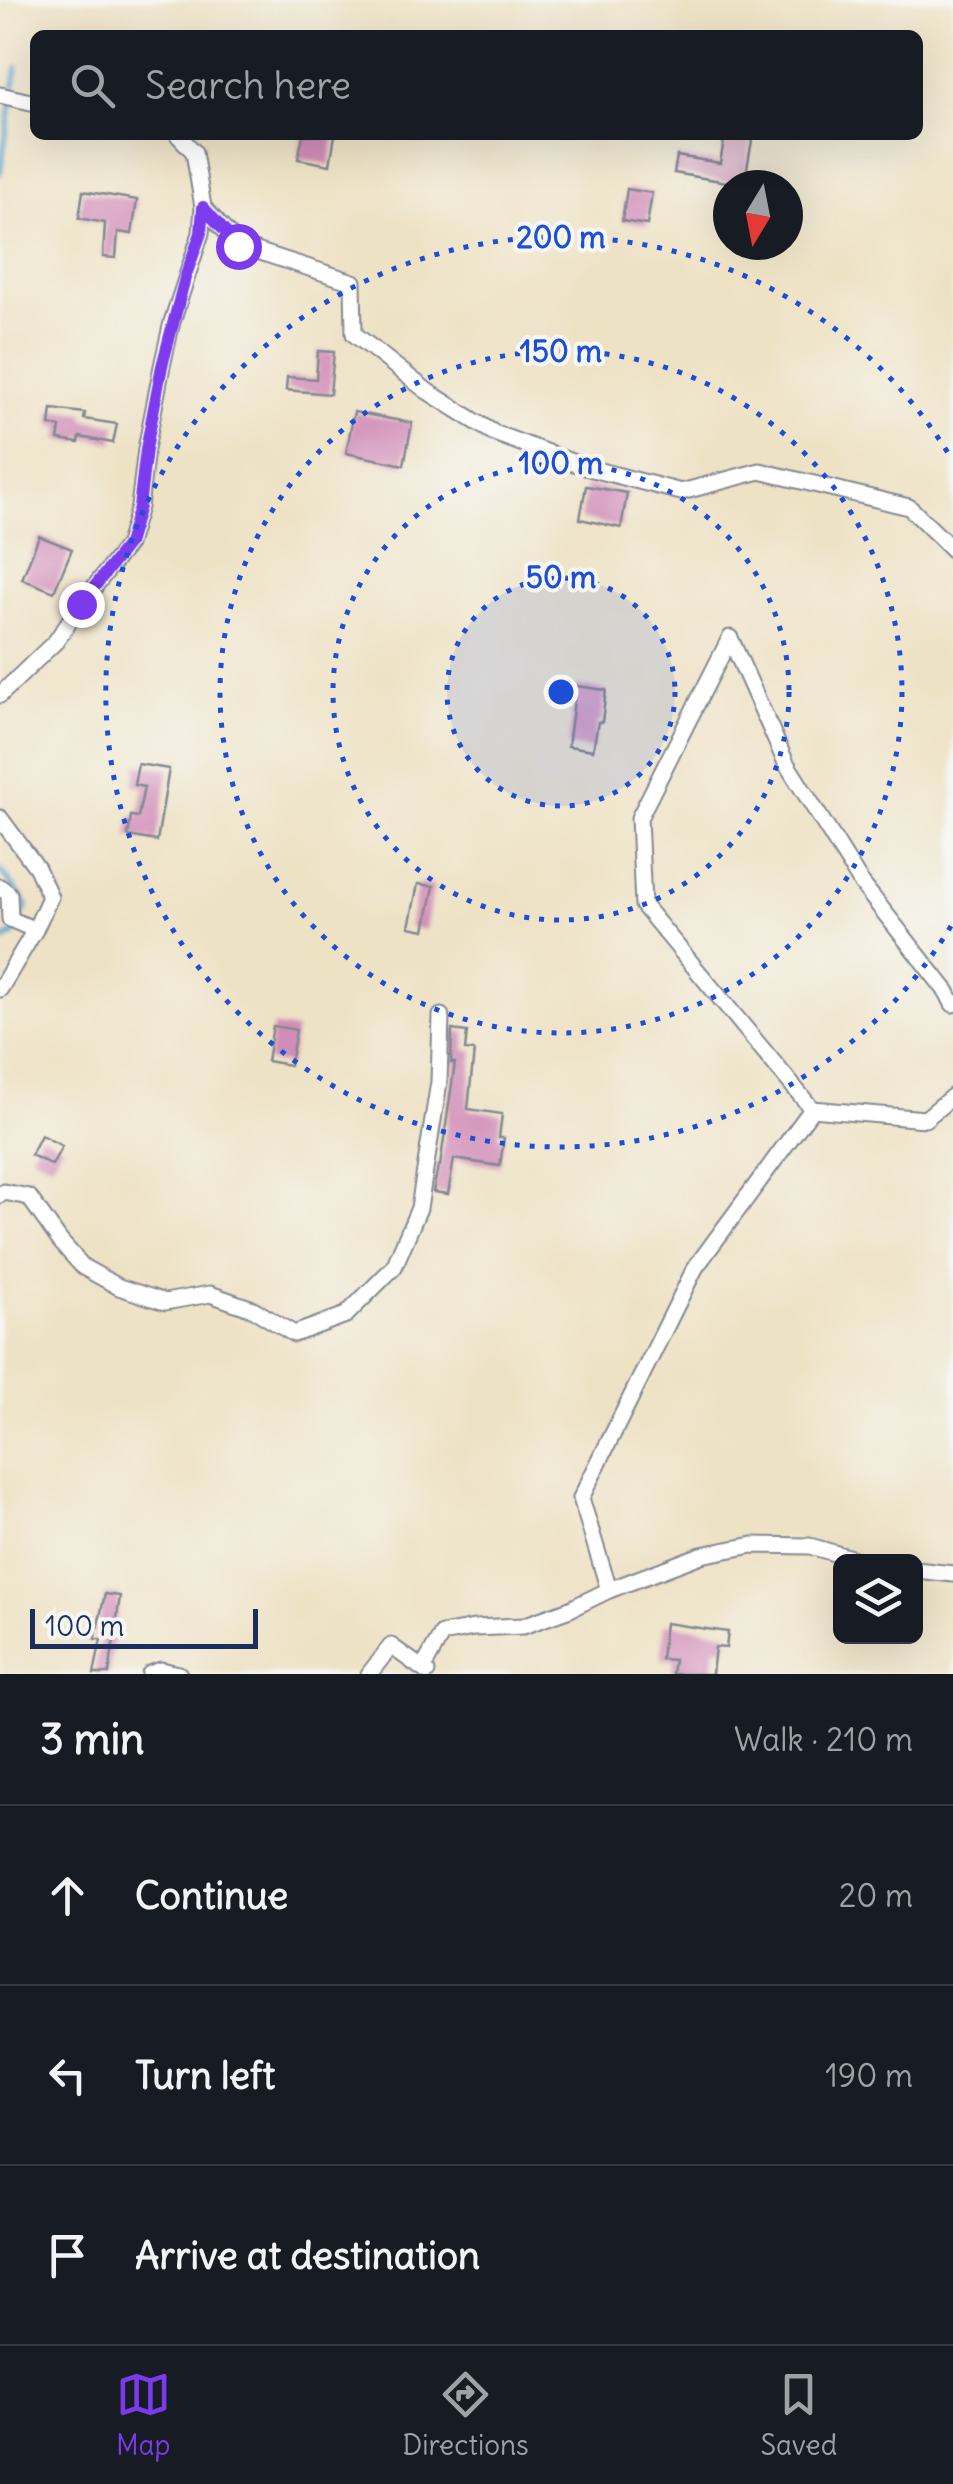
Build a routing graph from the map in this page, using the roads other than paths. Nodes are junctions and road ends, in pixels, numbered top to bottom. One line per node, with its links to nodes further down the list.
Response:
1 (0, 94): 2 (street)
2 (30, 102)
3 (183, 140): 4 (street)
4 (203, 207): 5 (street); 6 (street)
5 (953, 550)
6 (0, 695)
7 (0, 818): 9 (street)
8 (0, 887): 9 (street)
9 (36, 930): 10 (street)
10 (0, 989)
11 (953, 1004): 14 (street)
12 (441, 1016): 15 (street)
13 (953, 1096): 14 (street)
14 (812, 1109): 19 (street)
15 (0, 1194)
16 (838, 1554): 19 (street)
17 (923, 1571): 18 (street)
18 (953, 1574)
19 (609, 1590): 20 (street)
20 (427, 1671): 23 (street)
21 (150, 1674): 22 (street)
22 (180, 1674)
23 (369, 1674)

